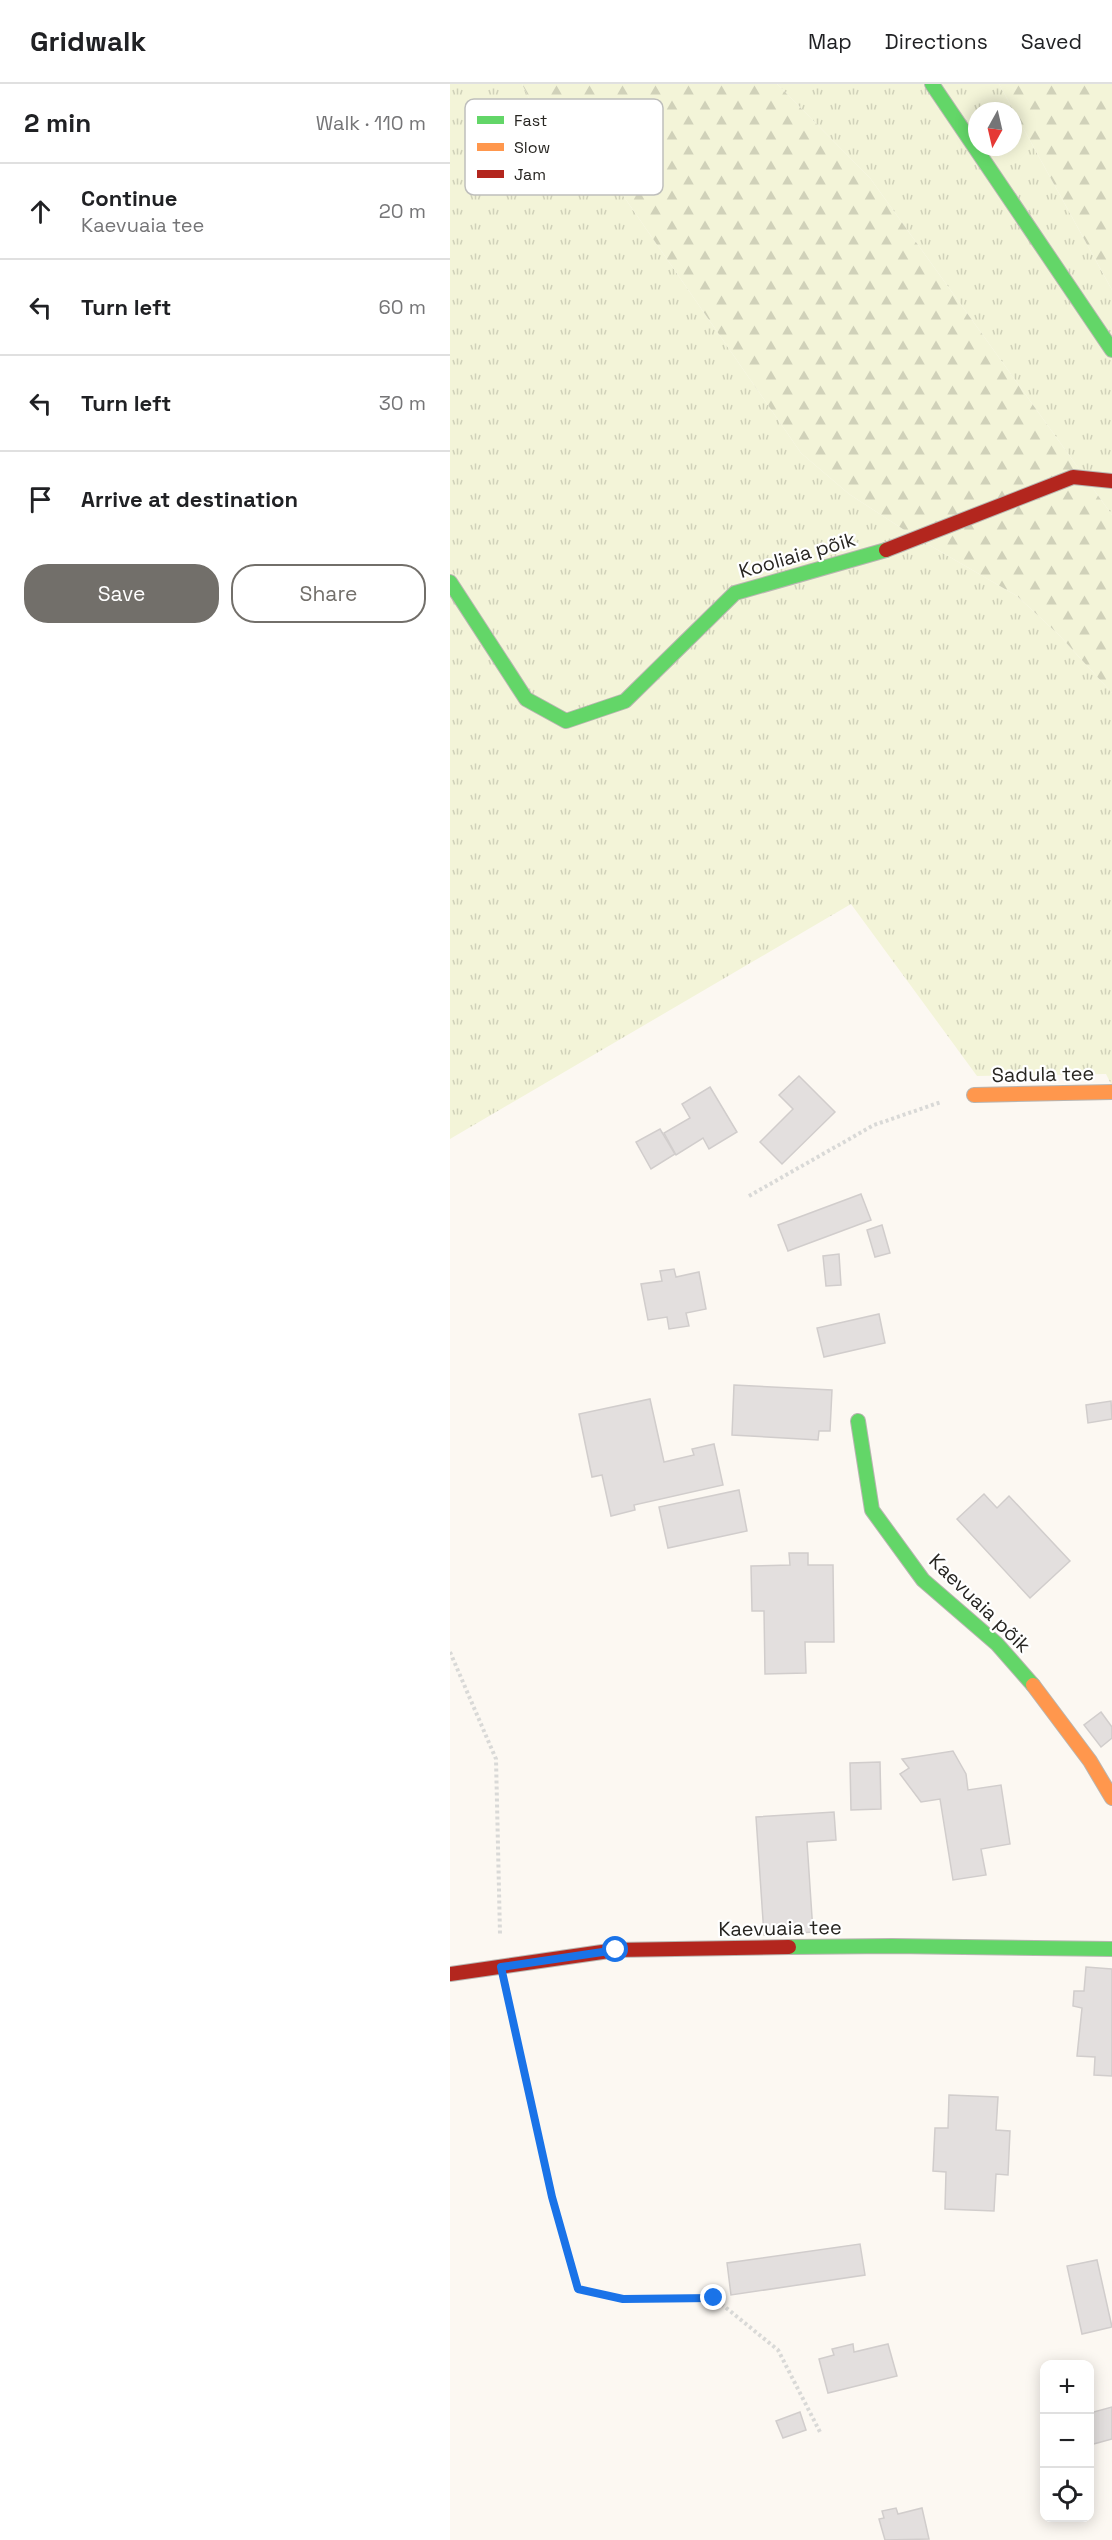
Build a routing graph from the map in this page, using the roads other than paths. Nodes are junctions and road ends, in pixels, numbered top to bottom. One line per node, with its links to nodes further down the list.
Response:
1 (932, 84): 2 (street)
2 (1112, 350)
3 (1112, 481): 4 (street, Kooliaia põik)
4 (450, 582)
5 (1112, 1092): 6 (street, Sadula tee)
6 (974, 1095)
7 (858, 1421): 8 (street, Kaevuaia põik)
8 (1112, 1798)
9 (1112, 1949): 10 (street, Kaevuaia tee)
10 (450, 1974)

